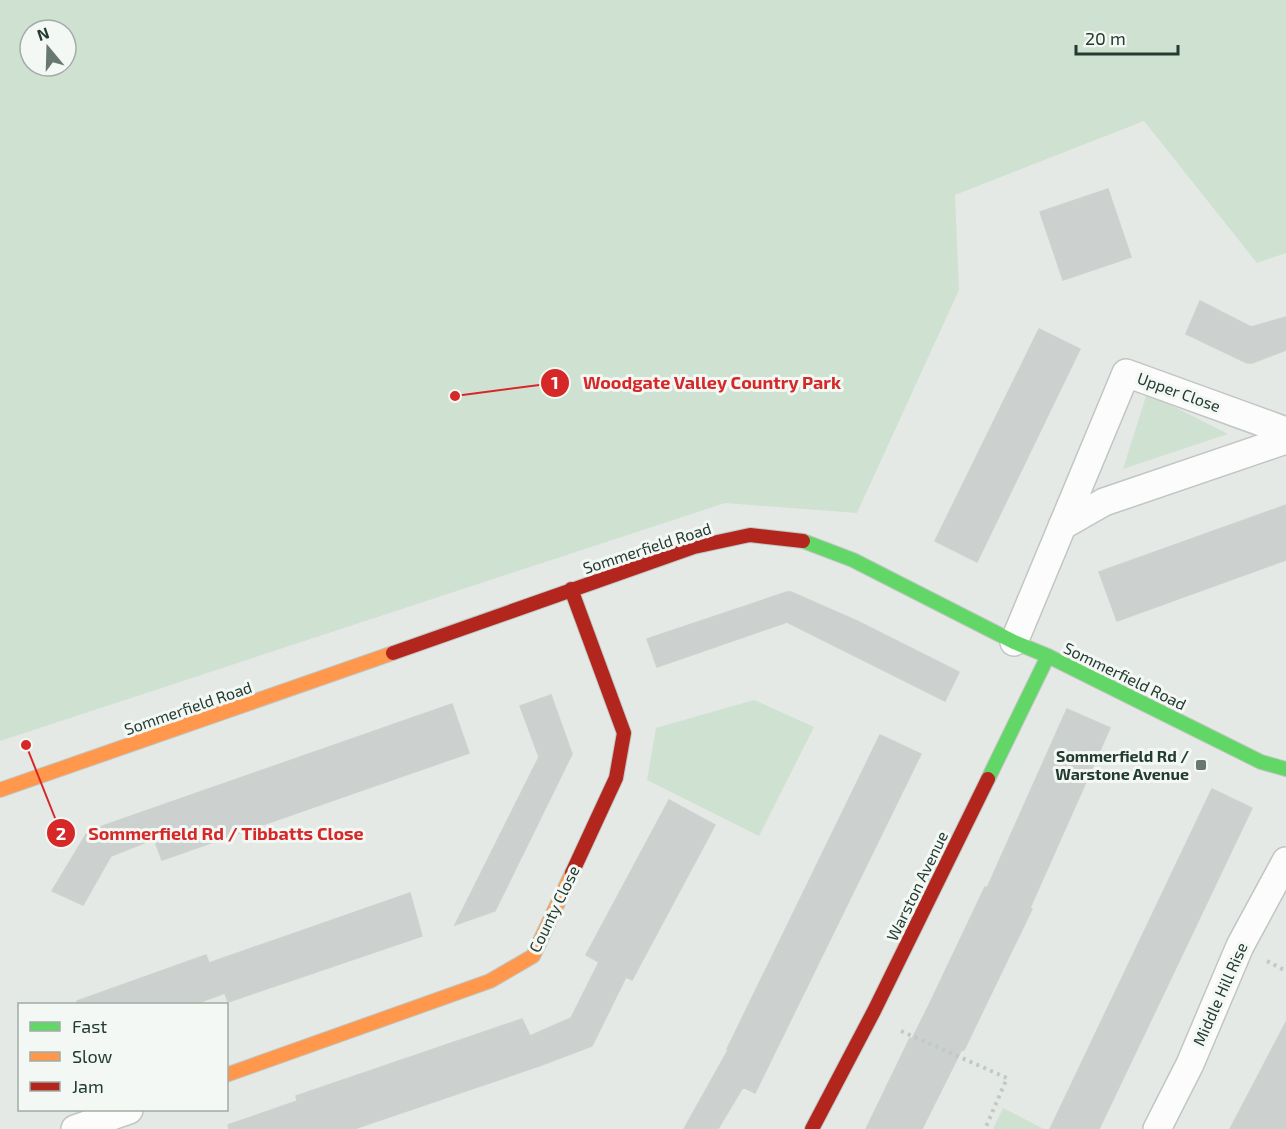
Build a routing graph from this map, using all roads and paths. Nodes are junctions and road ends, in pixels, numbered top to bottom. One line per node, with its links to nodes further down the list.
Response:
1 (1286, 431): 3 (street, Upper Close)
2 (1286, 440): 3 (street)
3 (1062, 526): 5 (street, Upper Close)
4 (572, 589): 5 (street, Sommerfield Road); 8 (street, Sommerfield Road); 11 (street, County Close)
5 (1014, 642): 6 (street, Sommerfield Road)
6 (1048, 656): 7 (street, Sommerfield Road); 10 (street, Warston Avenue)
7 (1286, 769)
8 (0, 790)
9 (1286, 861): 16 (street, Middle Hill Rise)
10 (874, 1011): 14 (street, Warston Avenue); 15 (path)
11 (228, 1074)
12 (126, 1111): 13 (street)
13 (75, 1129)
14 (812, 1129)
15 (985, 1129)
16 (1157, 1129)

